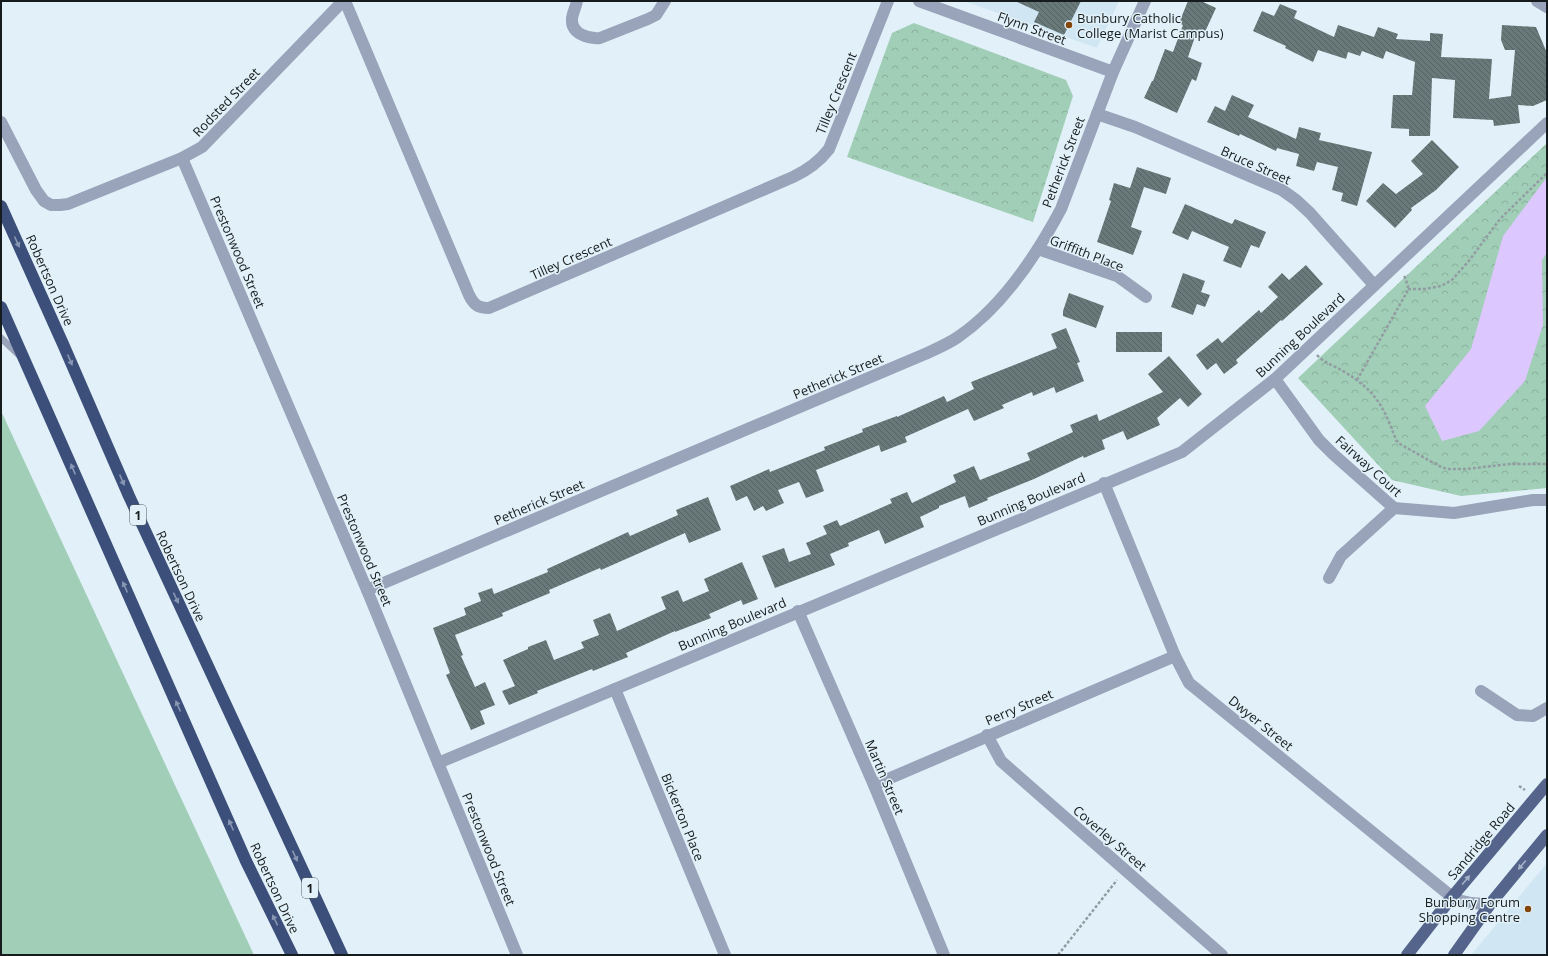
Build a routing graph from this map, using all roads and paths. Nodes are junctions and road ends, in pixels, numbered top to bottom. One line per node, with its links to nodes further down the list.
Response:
1 (344, 1): 4 (street, Tilley Crescent); 13 (street, Rodsted Street)
2 (577, 1): 3 (street)
3 (665, 1)
4 (888, 1)
5 (919, 1): 9 (street, Flynn Street)
6 (1145, 1): 9 (street, Petherick Street)
7 (1537, 1): 8 (street)
8 (1547, 7)
9 (1113, 72): 10 (street, Petherick Street)
10 (1097, 114): 16 (street, Petherick Street); 18 (street, Bruce Street)
11 (1, 122): 13 (street, Rodsted Street)
12 (1547, 123): 18 (street, Bunning Boulevard)
13 (182, 158): 32 (street, Prestonwood Street)
14 (1547, 172): 19 (path)
15 (1, 206): 49 (highway, Robertson Drive / 1, one-way to 49)
16 (1038, 249): 20 (street, Griffith Place); 32 (street, Petherick Street)
17 (1402, 272): 19 (path)
18 (1374, 285): 25 (street, Bunning Boulevard)
19 (1408, 289): 26 (path)
20 (1146, 297)
21 (1, 307): 24 (highway, Robertson Drive)
22 (1, 338): 24 (lane)
23 (1314, 351): 26 (path)
24 (26, 362): 48 (highway, Robertson Drive, one-way to 24)
25 (1275, 379): 28 (street, Bunning Boulevard); 30 (street, Fairway Court)
26 (1357, 380): 27 (path)
27 (1547, 464)
28 (1104, 483): 33 (street, Bunning Boulevard); 34 (street, Dwyer Street)
29 (1547, 500): 30 (street, Fairway Court)
30 (1394, 508): 31 (street)
31 (1329, 578)
32 (368, 590): 39 (street, Prestonwood Street)
33 (798, 611): 35 (street, Bunning Boulevard); 41 (street, Martin Street)
34 (1175, 656): 38 (street, Perry Street); 46 (street, Dwyer Street)
35 (615, 689): 39 (street, Bunning Boulevard); 51 (street, Bickerton Place)
36 (1481, 691): 37 (street)
37 (1547, 708)
38 (988, 735): 41 (street, Perry Street); 45 (street, Coverley Street)
39 (438, 762): 50 (street, Prestonwood Street)
40 (1547, 784): 46 (main road, Sandridge Road, one-way to 40)
41 (874, 785): 52 (street, Martin Street)
42 (1519, 786): 43 (path)
43 (1525, 790)
44 (1547, 836): 47 (main road, one-way to 47)
45 (1125, 870): 53 (path); 54 (street, Coverley Street)
46 (1452, 897): 47 (street, Dwyer Street); 55 (main road, Sandridge Road)
47 (1490, 903): 56 (main road)
48 (292, 955)
49 (342, 955)
50 (517, 955)
51 (725, 955)
52 (944, 955)
53 (1058, 955)
54 (1222, 955)
55 (1407, 955)
56 (1454, 955)

